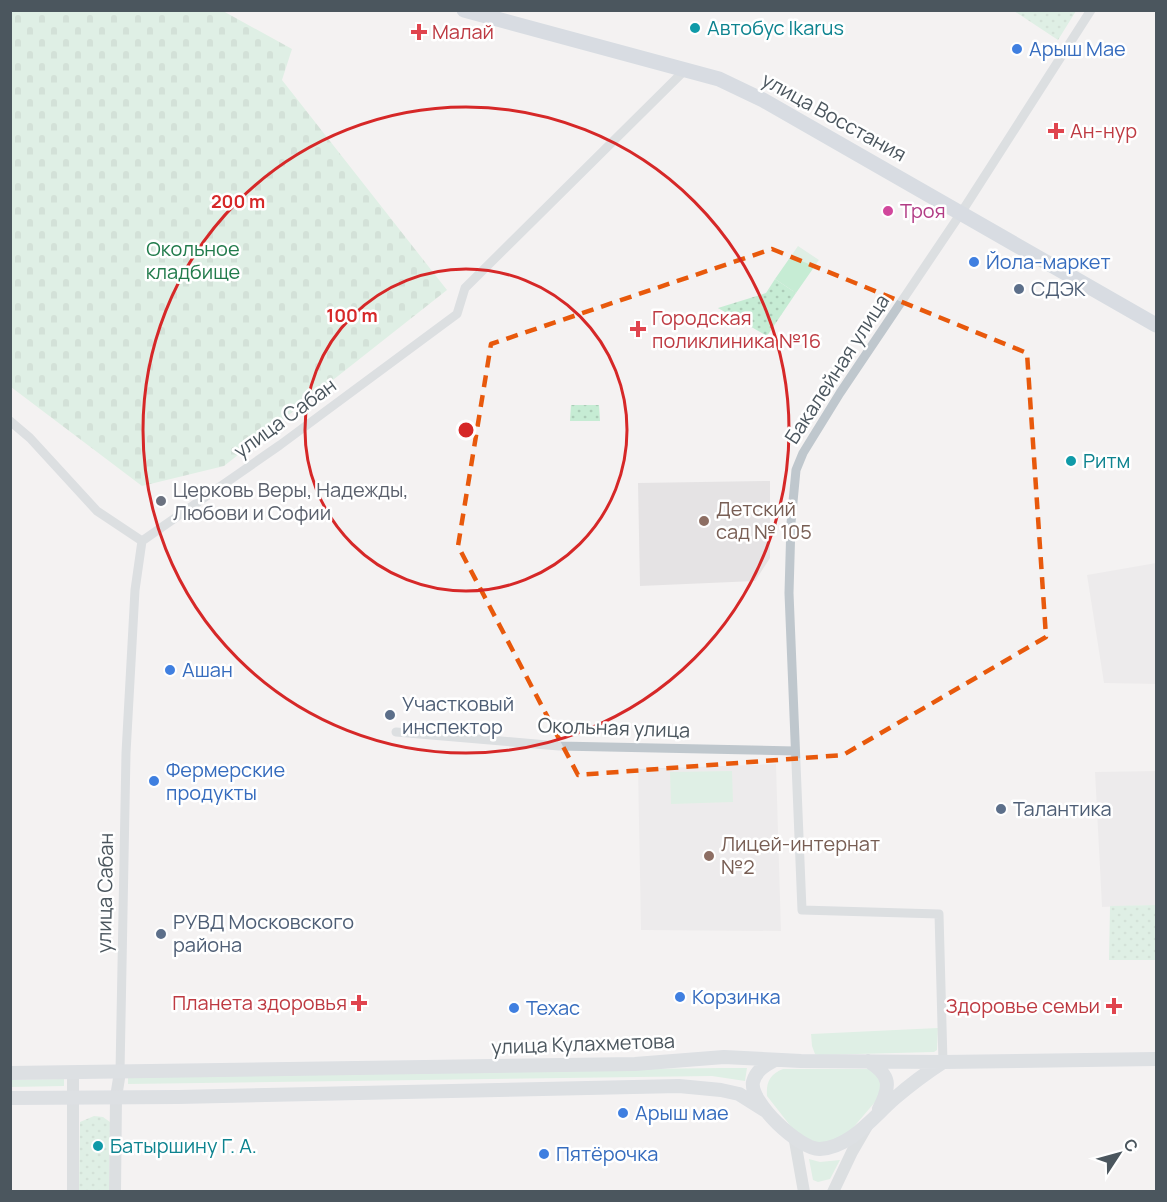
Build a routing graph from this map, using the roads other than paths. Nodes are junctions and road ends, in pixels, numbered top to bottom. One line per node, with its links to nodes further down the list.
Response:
1 (464, 10): 3 (main road, улица Восстания)
2 (1091, 10): 4 (street, Бакалейная улица)
3 (686, 69): 4 (main road, улица Восстания); 7 (street, улица Сабан)
4 (961, 213): 5 (main road, улица Восстания); 9 (street, Бакалейная улица)
5 (1156, 326)
6 (10, 421): 7 (street)
7 (142, 541): 15 (street, улица Сабан)
8 (396, 732): 9 (street, Окольная улица)
9 (795, 751): 13 (street, Бакалейная улица)
10 (1156, 1059): 13 (main road, улица Кулахметова)
11 (776, 1060): 12 (main road, улица Кулахметова); 15 (main road, улица Кулахметова); 20 (main road)
12 (868, 1061): 13 (main road, улица Кулахметова); 21 (main road)
13 (943, 1062): 21 (main road)
14 (74, 1072): 15 (main road, улица Кулахметова); 16 (main road, улица Кулахметова); 19 (street)
15 (120, 1072): 17 (street)
16 (10, 1073)
17 (116, 1097): 19 (main road); 20 (main road); 24 (street)
18 (10, 1098): 19 (main road)
19 (73, 1098): 23 (street)
20 (766, 1111): 22 (main road)
21 (872, 1119): 22 (main road); 26 (street)
22 (795, 1141): 25 (street)
23 (73, 1191)
24 (115, 1191)
25 (804, 1191)
26 (833, 1191)

